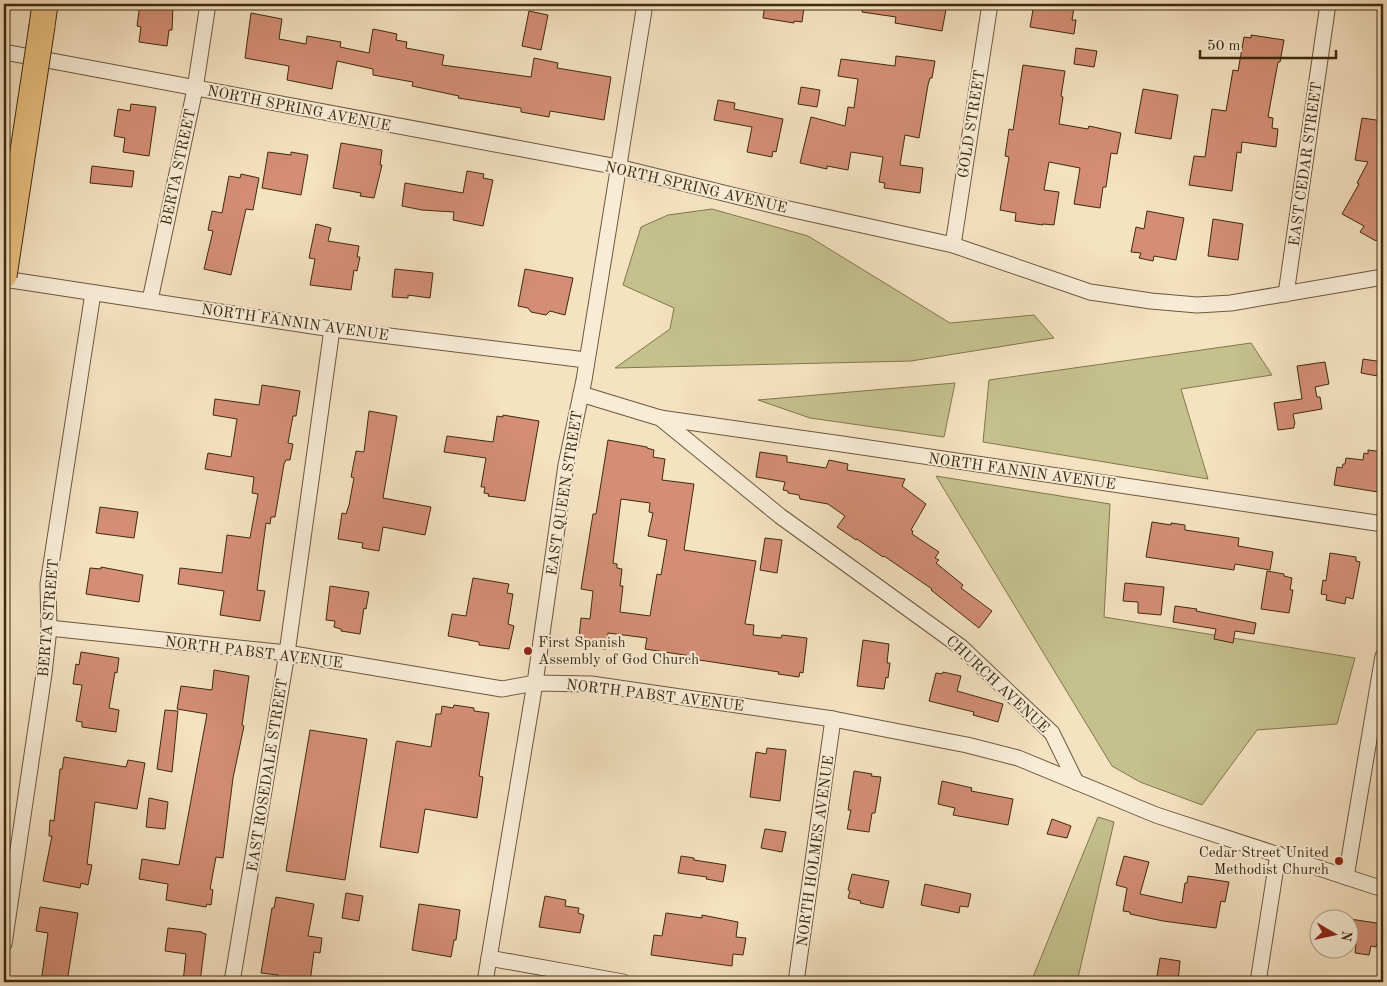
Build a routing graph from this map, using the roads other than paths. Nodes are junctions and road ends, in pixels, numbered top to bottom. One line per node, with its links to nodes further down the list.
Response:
1 (208, 4): 7 (street, BERTA STREET)
2 (645, 4): 8 (street, EAST QUEEN STREET)
3 (990, 4): 9 (street, GOLD STREET)
4 (1328, 4): 13 (street, EAST CEDAR STREET)
5 (44, 15): 11 (main road, bridge)
6 (4, 52): 7 (street, NORTH SPRING AVENUE)
7 (195, 89): 8 (street, NORTH SPRING AVENUE); 14 (street, BERTA STREET)
8 (618, 167): 9 (street, NORTH SPRING AVENUE); 16 (street, EAST QUEEN STREET)
9 (953, 245): 13 (street, NORTH SPRING AVENUE)
10 (1383, 277): 13 (street, NORTH SPRING AVENUE)
11 (4, 278): 12 (street, NORTH FANNIN AVENUE)
12 (93, 294): 14 (street, NORTH FANNIN AVENUE); 20 (street, BERTA STREET)
13 (1286, 294)
14 (150, 300): 15 (street, NORTH FANNIN AVENUE)
15 (332, 329): 16 (street, NORTH FANNIN AVENUE); 21 (street, EAST ROSEDALE STREET)
16 (586, 360): 17 (street, EAST QUEEN STREET)
17 (581, 394): 18 (street, CHURCH AVENUE); 23 (street, EAST QUEEN STREET)
18 (660, 418): 19 (street, NORTH FANNIN AVENUE); 25 (street, CHURCH AVENUE)
19 (1383, 524)
20 (49, 628): 21 (street, NORTH PABST AVENUE); 29 (street, BERTA STREET)
21 (287, 653): 23 (street, NORTH PABST AVENUE); 31 (street, EAST ROSEDALE STREET)
22 (1383, 656): 27 (street)
23 (535, 683): 24 (street, NORTH PABST AVENUE); 30 (street, EAST QUEEN STREET)
24 (833, 719): 25 (street, NORTH PABST AVENUE); 34 (street, NORTH HOLMES AVENUE)
25 (1076, 782): 26 (street)
26 (1278, 854): 27 (street); 35 (street)
27 (1346, 877): 28 (street)
28 (1383, 889)
29 (4, 944)
30 (489, 958): 32 (street, EAST QUEEN STREET); 33 (street)
31 (232, 982)
32 (485, 982)
33 (623, 982)
34 (796, 982)
35 (1258, 982)

